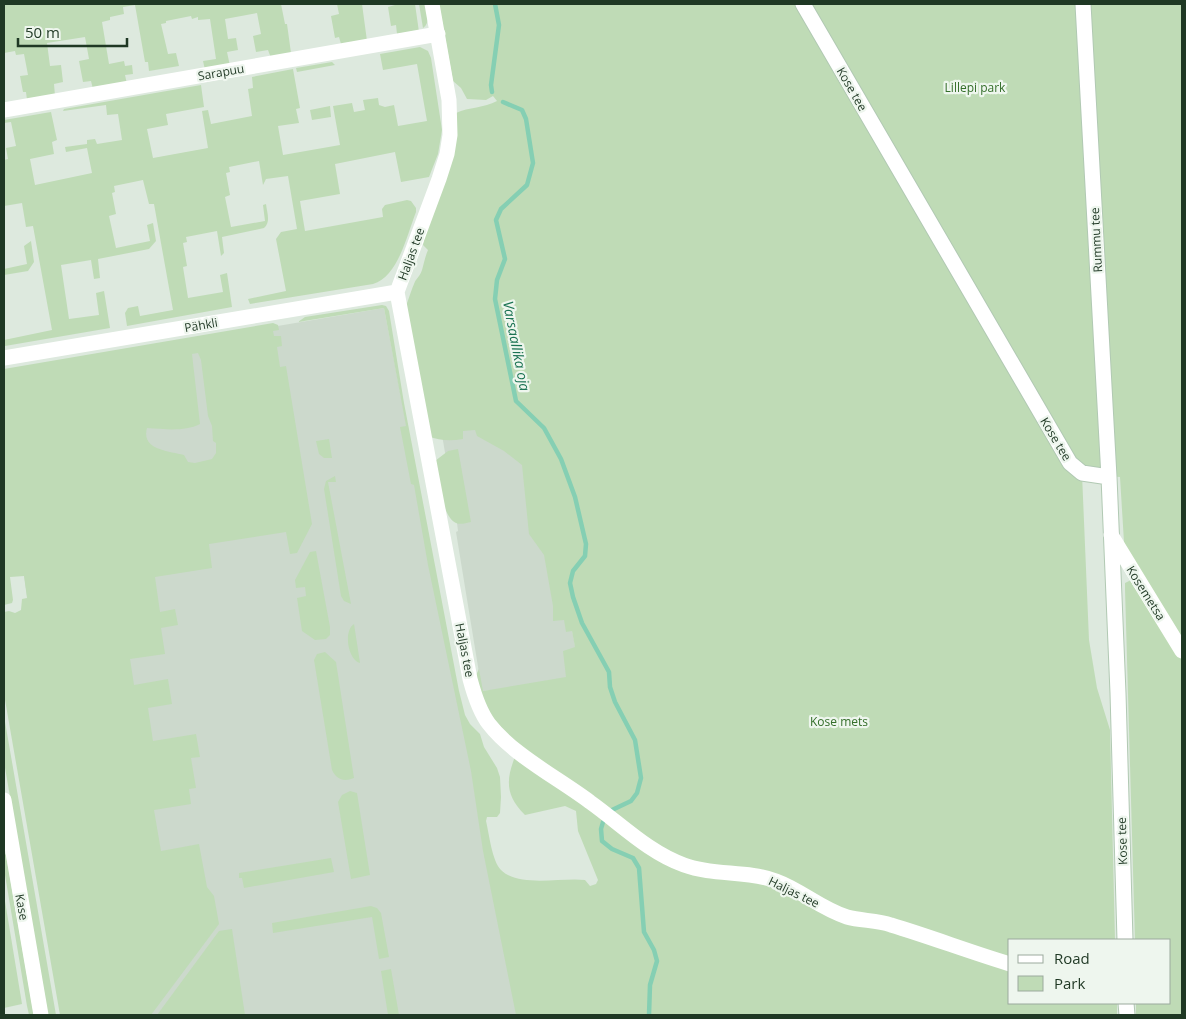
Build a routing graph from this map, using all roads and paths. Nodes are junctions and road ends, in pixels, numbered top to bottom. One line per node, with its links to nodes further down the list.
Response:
1 (432, 4): 4 (street, Haljas tee)
2 (803, 4): 8 (street, Kose tee)
3 (1084, 4): 8 (street, Rummu tee)
4 (438, 34): 5 (street, Sarapuu); 6 (street, Haljas tee)
5 (4, 110)
6 (397, 292): 7 (street, Pähkli); 14 (street, Haljas tee)
7 (4, 358)
8 (1109, 477): 9 (street, Kose tee)
9 (1111, 535): 10 (street, Kosemetsa); 13 (street, Kose tee)
10 (1182, 651)
11 (4, 800): 12 (street, Kase)
12 (7, 840): 15 (street, Kase)
13 (1125, 939)
14 (1008, 963)
15 (41, 1015)

